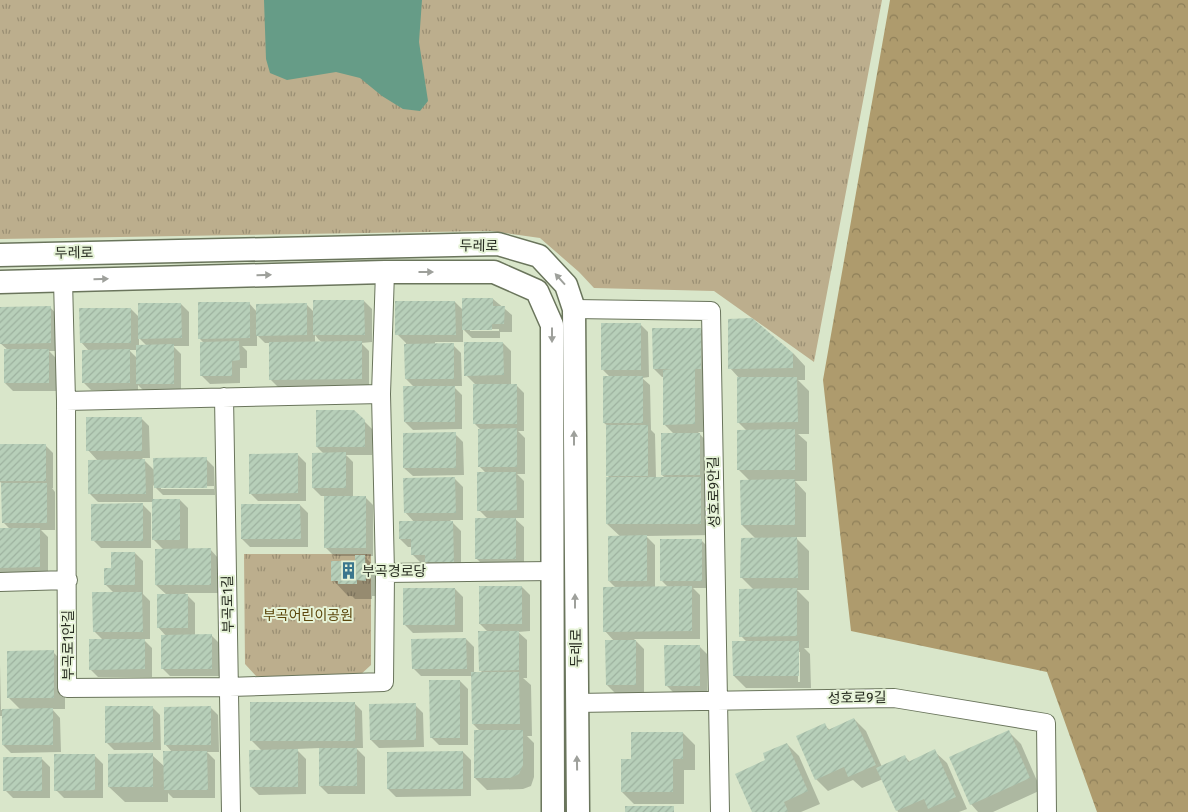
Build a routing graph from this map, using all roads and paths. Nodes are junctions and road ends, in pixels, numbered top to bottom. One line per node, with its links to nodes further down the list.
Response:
1 (0, 255): 5 (street, 두레로, one-way to 1)
2 (385, 272): 3 (street, 두레로, one-way to 2); 6 (street, 부곡로1안길); 9 (street, 두레로, one-way to 9)
3 (63, 280): 4 (street, 두레로); 8 (street, 부곡로1안길)
4 (0, 282)
5 (574, 309): 14 (street, 성호로9안길); 15 (street, 두레로, one-way to 5)
6 (381, 394): 7 (street); 10 (street, 부곡로1안길)
7 (224, 397): 8 (street); 13 (street, 부곡로1길)
8 (66, 401): 11 (street, 부곡로1안길)
9 (552, 571): 10 (street); 17 (street, 두레로)
10 (385, 573): 13 (street, 부곡로1안길)
11 (68, 580): 12 (street); 13 (street, 부곡로1안길)
12 (0, 582)
13 (229, 686): 16 (street, 부곡로1길)
14 (718, 700): 15 (street, 성호로9길); 19 (street, 성호로9안길); 20 (street, 성호로9길)
15 (576, 703): 18 (street, 두레로, one-way to 15)
16 (231, 812)
17 (553, 812)
18 (578, 812)
19 (720, 812)
20 (1047, 812)

